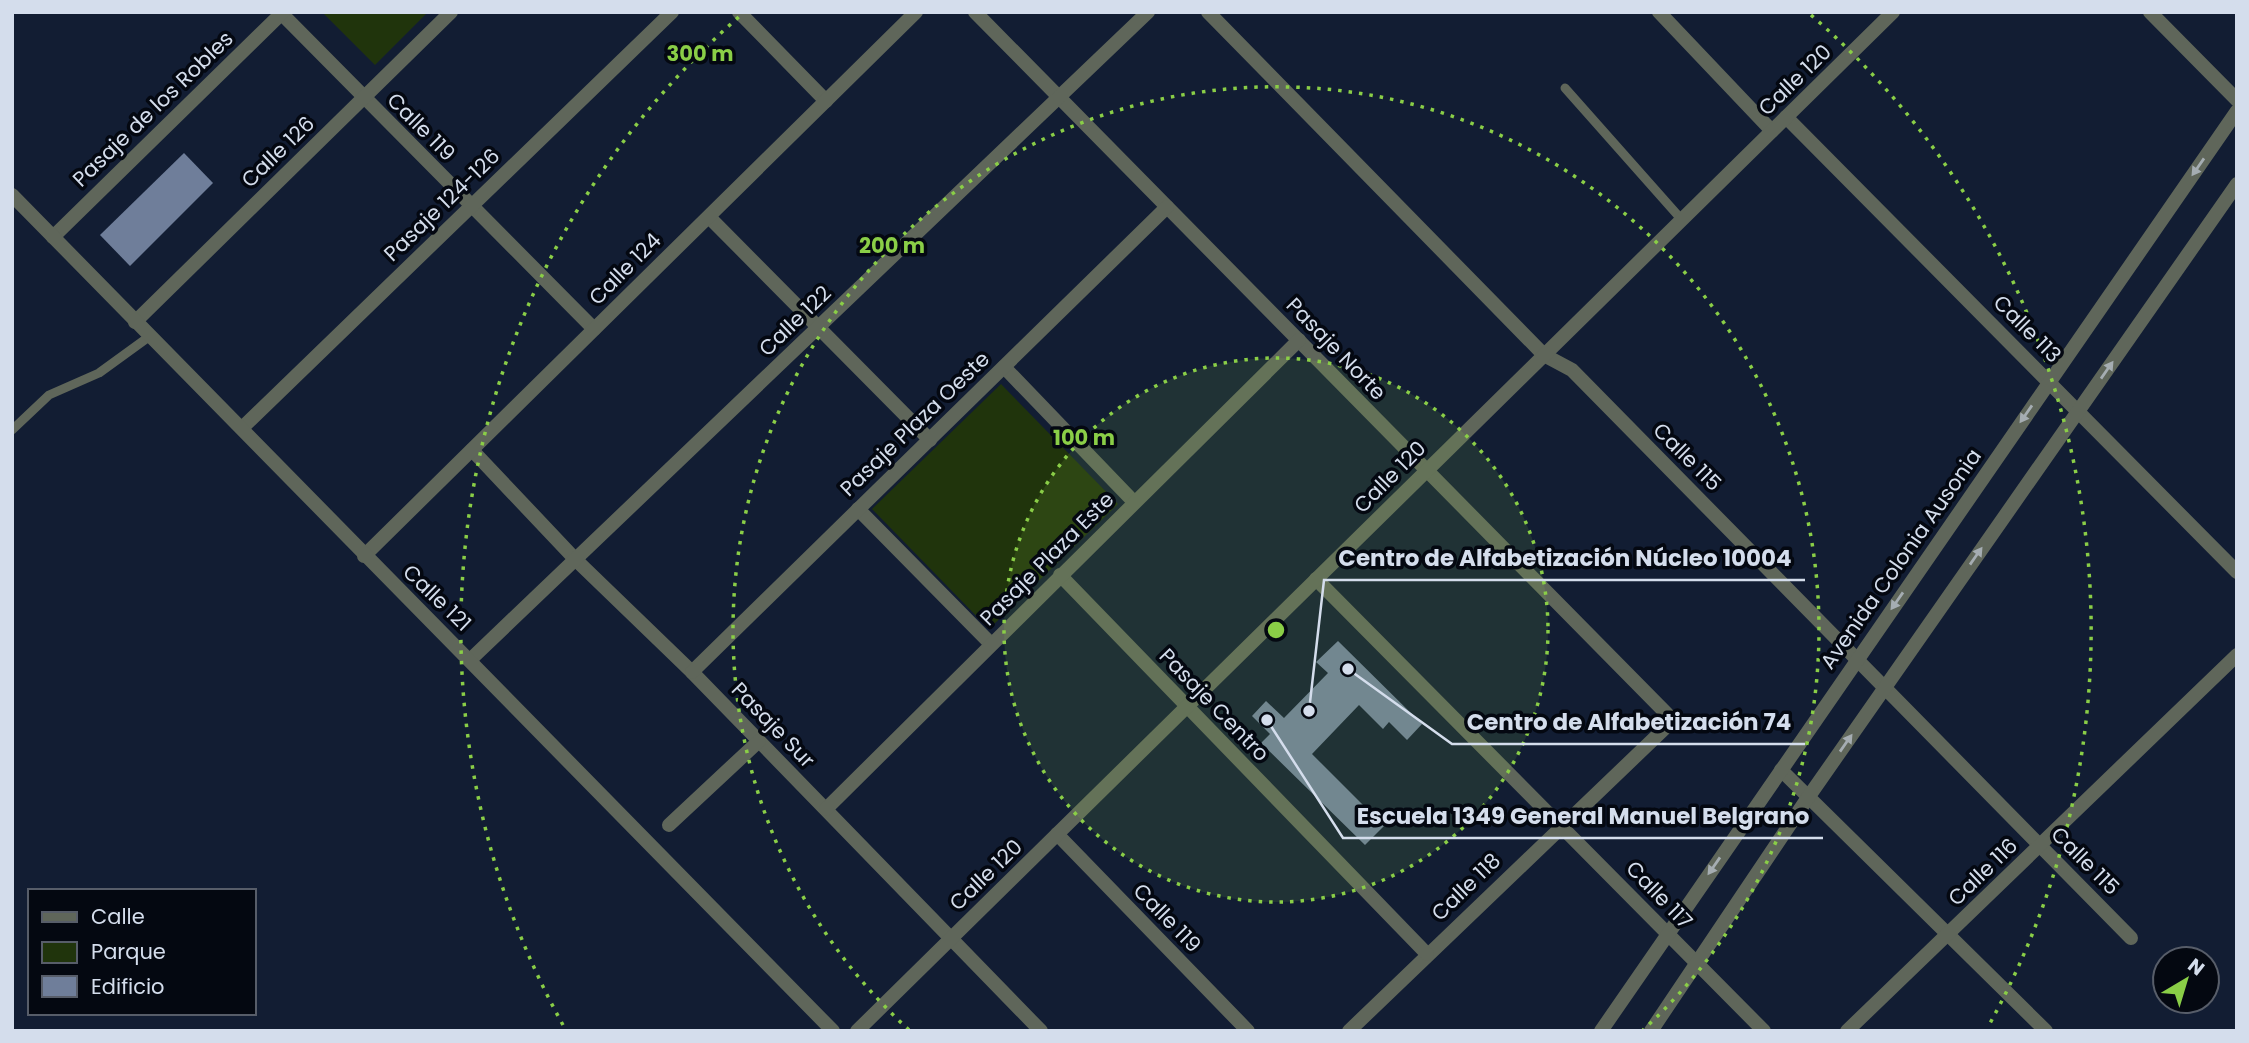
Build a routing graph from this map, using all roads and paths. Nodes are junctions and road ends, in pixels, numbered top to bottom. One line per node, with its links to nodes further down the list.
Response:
1 (451, 12): 14 (street, Calle 126)
2 (672, 12): 22 (street, Pasaje 124-126)
3 (739, 12): 16 (street)
4 (916, 12): 16 (street, Calle 124)
5 (975, 12): 13 (street, Pasaje Norte)
6 (1148, 12): 13 (street, Calle 122)
7 (1208, 12): 32 (street, Calle 115)
8 (1659, 12): 19 (street)
9 (1893, 12): 18 (street, Calle 120)
10 (2150, 12): 15 (street)
11 (281, 13): 14 (street, Calle 119); 26 (street, Pasaje de los Robles)
12 (1565, 88): 25 (lane)
13 (1060, 96): 23 (street, Pasaje Norte); 28 (street, Calle 122)
14 (363, 99): 22 (street, Calle 119); 27 (street, Calle 126)
15 (2237, 100)
16 (826, 101): 24 (street, Calle 124)
17 (2237, 111): 34 (street, Avenida Colonia Ausonia, one-way to 34)
18 (1786, 117): 19 (street, Calle 120); 34 (street, Calle 113)
19 (1772, 131): 25 (street, Calle 120)
20 (2237, 184): 35 (street, one-way to 20)
21 (12, 195): 26 (street, Calle 121)
22 (471, 206): 29 (street, Calle 119); 36 (street, Pasaje 124-126)
23 (1167, 207): 31 (street, Pasaje Norte); 33 (street, Pasaje Plaza Oeste)
24 (709, 216): 28 (street); 29 (street, Calle 124)
25 (1682, 220): 32 (street, Calle 120)
26 (53, 237): 27 (street, Calle 121)
27 (135, 322): 30 (street, Calle 121)
28 (817, 328): 38 (street); 44 (street, Calle 122)
29 (594, 329): 39 (street, Calle 124)
30 (150, 336): 36 (street, Calle 121); 37 (lane)
31 (1298, 340): 40 (street, Pasaje Norte); 41 (street, Pasaje Plaza Este)
32 (1544, 355): 40 (street, Calle 120); 51 (street, Calle 115)
33 (1004, 367): 38 (street, Pasaje Plaza Oeste); 41 (street)
34 (2049, 381): 35 (street, Calle 113); 51 (street, Avenida Colonia Ausonia, one-way to 51)
35 (2078, 411): 45 (street, Calle 113); 53 (street, one-way to 35)
36 (242, 428): 43 (street, Calle 121)
37 (12, 430)
38 (929, 440): 42 (street, Pasaje Plaza Oeste)
39 (472, 450): 43 (street, Calle 124); 44 (street, Pasaje Sur)
40 (1426, 472): 47 (street, Calle 120); 55 (street, Pasaje Norte)
41 (1134, 502): 46 (street, Pasaje Plaza Este)
42 (859, 509): 48 (street); 52 (street, Pasaje Plaza Oeste)
43 (364, 556): 50 (street, Calle 121)
44 (575, 559): 50 (street, Calle 122); 52 (street, Pasaje Sur)
45 (2237, 572)
46 (1060, 575): 48 (street, Pasaje Plaza Este); 54 (street, Pasaje Centro)
47 (1317, 579): 54 (street, Calle 120); 60 (street, Calle 117)
48 (991, 644): 59 (street, Pasaje Plaza Este)
49 (2237, 655): 63 (street, Calle 116)
50 (470, 660): 70 (street, Calle 121)
51 (1857, 660): 53 (street, Calle 115); 57 (street, Avenida Colonia Ausonia)
52 (692, 672): 56 (street, Pasaje Sur)
53 (1884, 688): 58 (street, one-way to 53); 63 (street, Calle 115)
54 (1187, 706): 62 (street, Calle 120); 68 (street, Pasaje Centro)
55 (1667, 714): 60 (street, Calle 118)
56 (759, 741): 59 (street, Pasaje Sur); 61 (street)
57 (1781, 770): 58 (street); 64 (street, Avenida Colonia Ausonia, one-way to 64)
58 (1807, 799): 65 (street); 69 (street)
59 (826, 809): 67 (street, Pasaje Sur)
60 (1561, 824): 64 (street, Calle 117); 68 (street, Calle 118)
61 (669, 825)
62 (1057, 834): 67 (street, Calle 120); 73 (street, Calle 119)
63 (2040, 846): 65 (street, Calle 116); 66 (street, Calle 115)
64 (1667, 933): 69 (street, Calle 117); 75 (street, Avenida Colonia Ausonia)
65 (1947, 936): 78 (street, Calle 116); 79 (street)
66 (2131, 937)
67 (951, 938): 71 (street, Calle 120); 72 (street, Pasaje Sur)
68 (1427, 954): 74 (street, Calle 118)
69 (1697, 963): 76 (street); 77 (street, Calle 117)
70 (832, 1031)
71 (857, 1031)
72 (1041, 1031)
73 (1248, 1031)
74 (1349, 1031)
75 (1601, 1031)
76 (1651, 1031)
77 (1764, 1031)
78 (1847, 1031)
79 (2046, 1031)

